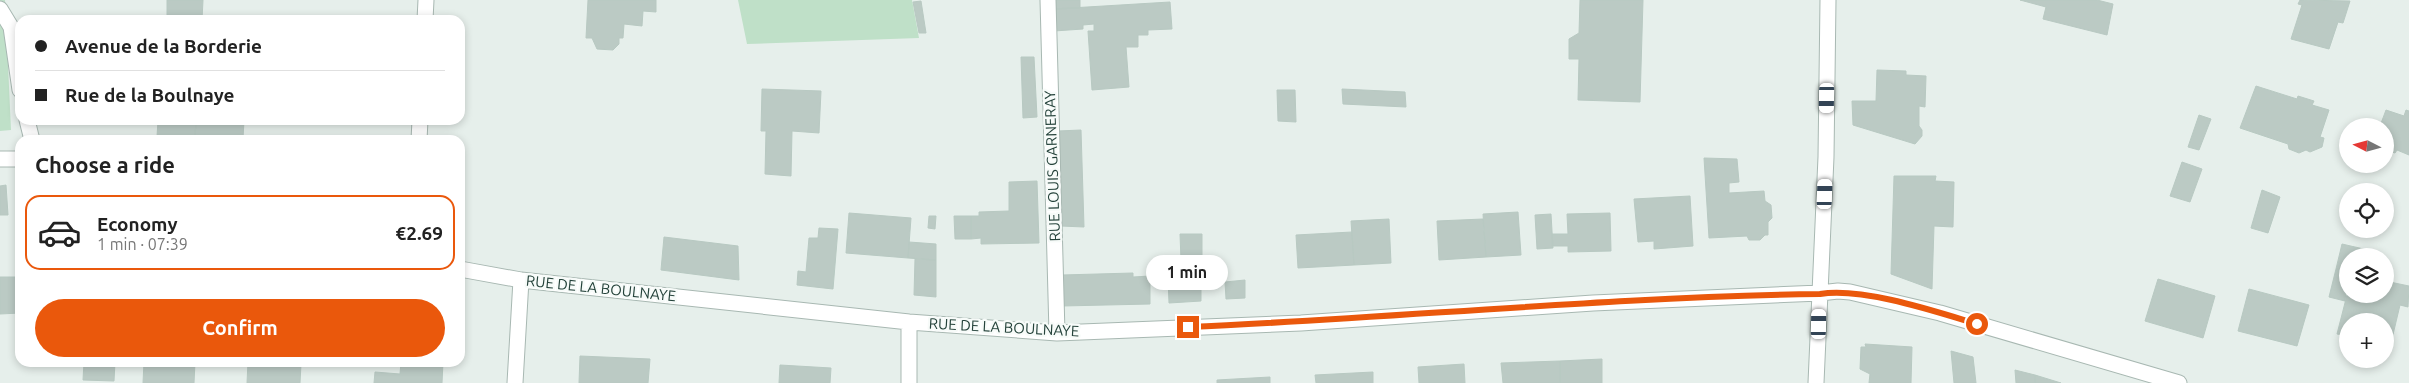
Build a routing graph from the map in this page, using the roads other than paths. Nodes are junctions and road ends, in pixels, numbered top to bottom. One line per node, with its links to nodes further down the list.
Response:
1 (426, 0): 5 (street)
2 (1048, 0): 13 (street, RUE LOUIS GARNERAY)
3 (1828, 0): 11 (street)
4 (0, 9): 6 (street)
5 (425, 15)
6 (15, 55)
7 (0, 159): 8 (street)
8 (15, 159)
9 (465, 269): 10 (street, RUE DE LA BOULNAYE)
10 (521, 280): 12 (street, RUE DE LA BOULNAYE); 14 (street)
11 (1820, 294): 13 (street, RUE DE LA BOULNAYE); 16 (street); 17 (street, RUE DE LA BOULNAYE)
12 (909, 322): 13 (street, RUE DE LA BOULNAYE); 15 (street)
13 (1057, 333)
14 (515, 383)
15 (909, 383)
16 (1816, 383)
17 (2179, 383)

